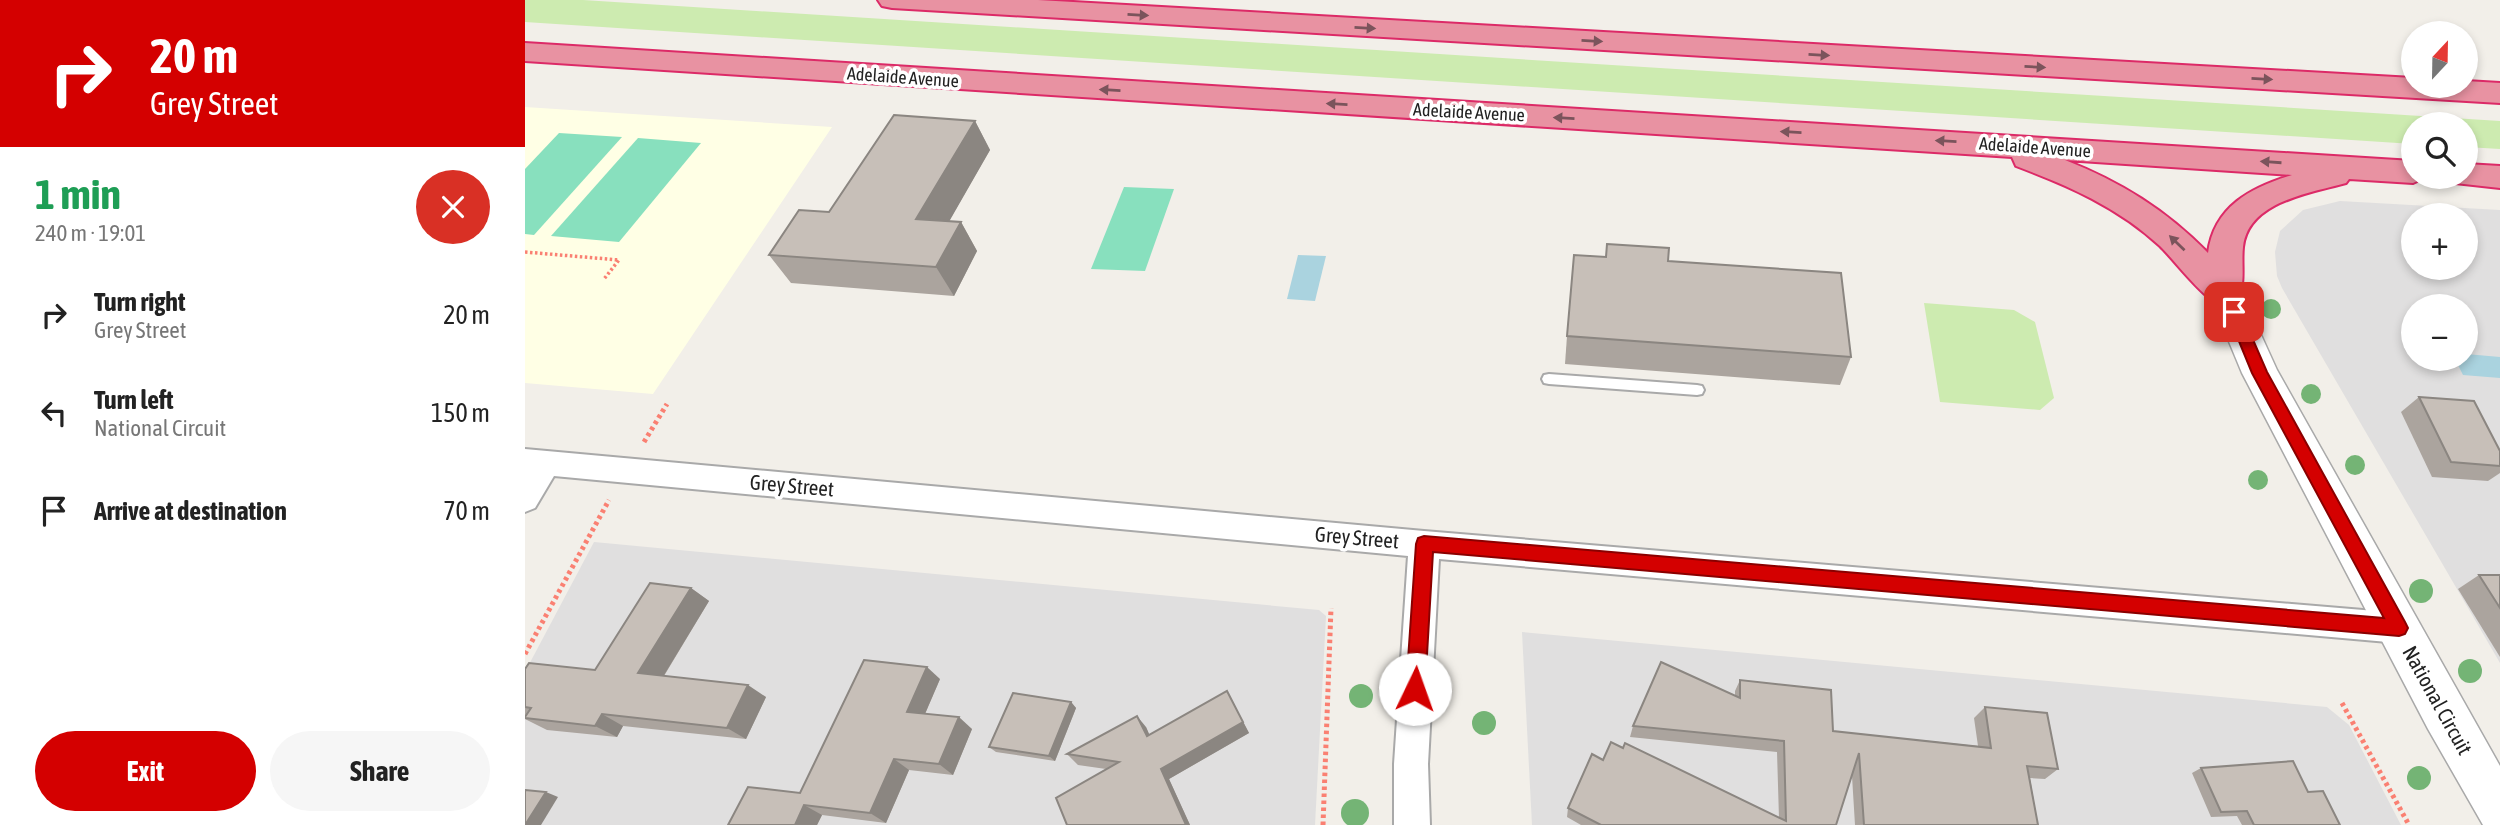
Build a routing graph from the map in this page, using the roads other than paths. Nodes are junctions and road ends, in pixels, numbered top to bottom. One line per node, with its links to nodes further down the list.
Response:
1 (892, 0): 3 (highway)
2 (1032, 0): 3 (highway)
3 (1070, 11): 5 (highway, one-way to 5)
4 (525, 52): 6 (highway, Adelaide Avenue, one-way to 4)
5 (2500, 93)
6 (1990, 144): 7 (highway, Adelaide Avenue, one-way to 6); 11 (highway, one-way to 6)
7 (2363, 168): 8 (highway, Adelaide Avenue); 11 (highway)
8 (2401, 171)
9 (2478, 176): 10 (highway)
10 (2500, 177)
11 (2225, 291): 17 (street, National Circuit)
12 (1549, 379): 13 (lane)
13 (1697, 390)
14 (536, 462): 15 (street); 16 (street, Grey Street)
15 (525, 499)
16 (1424, 544): 17 (street, Grey Street); 19 (street)
17 (2399, 628): 18 (street, National Circuit)
18 (2500, 810)
19 (1412, 825)

